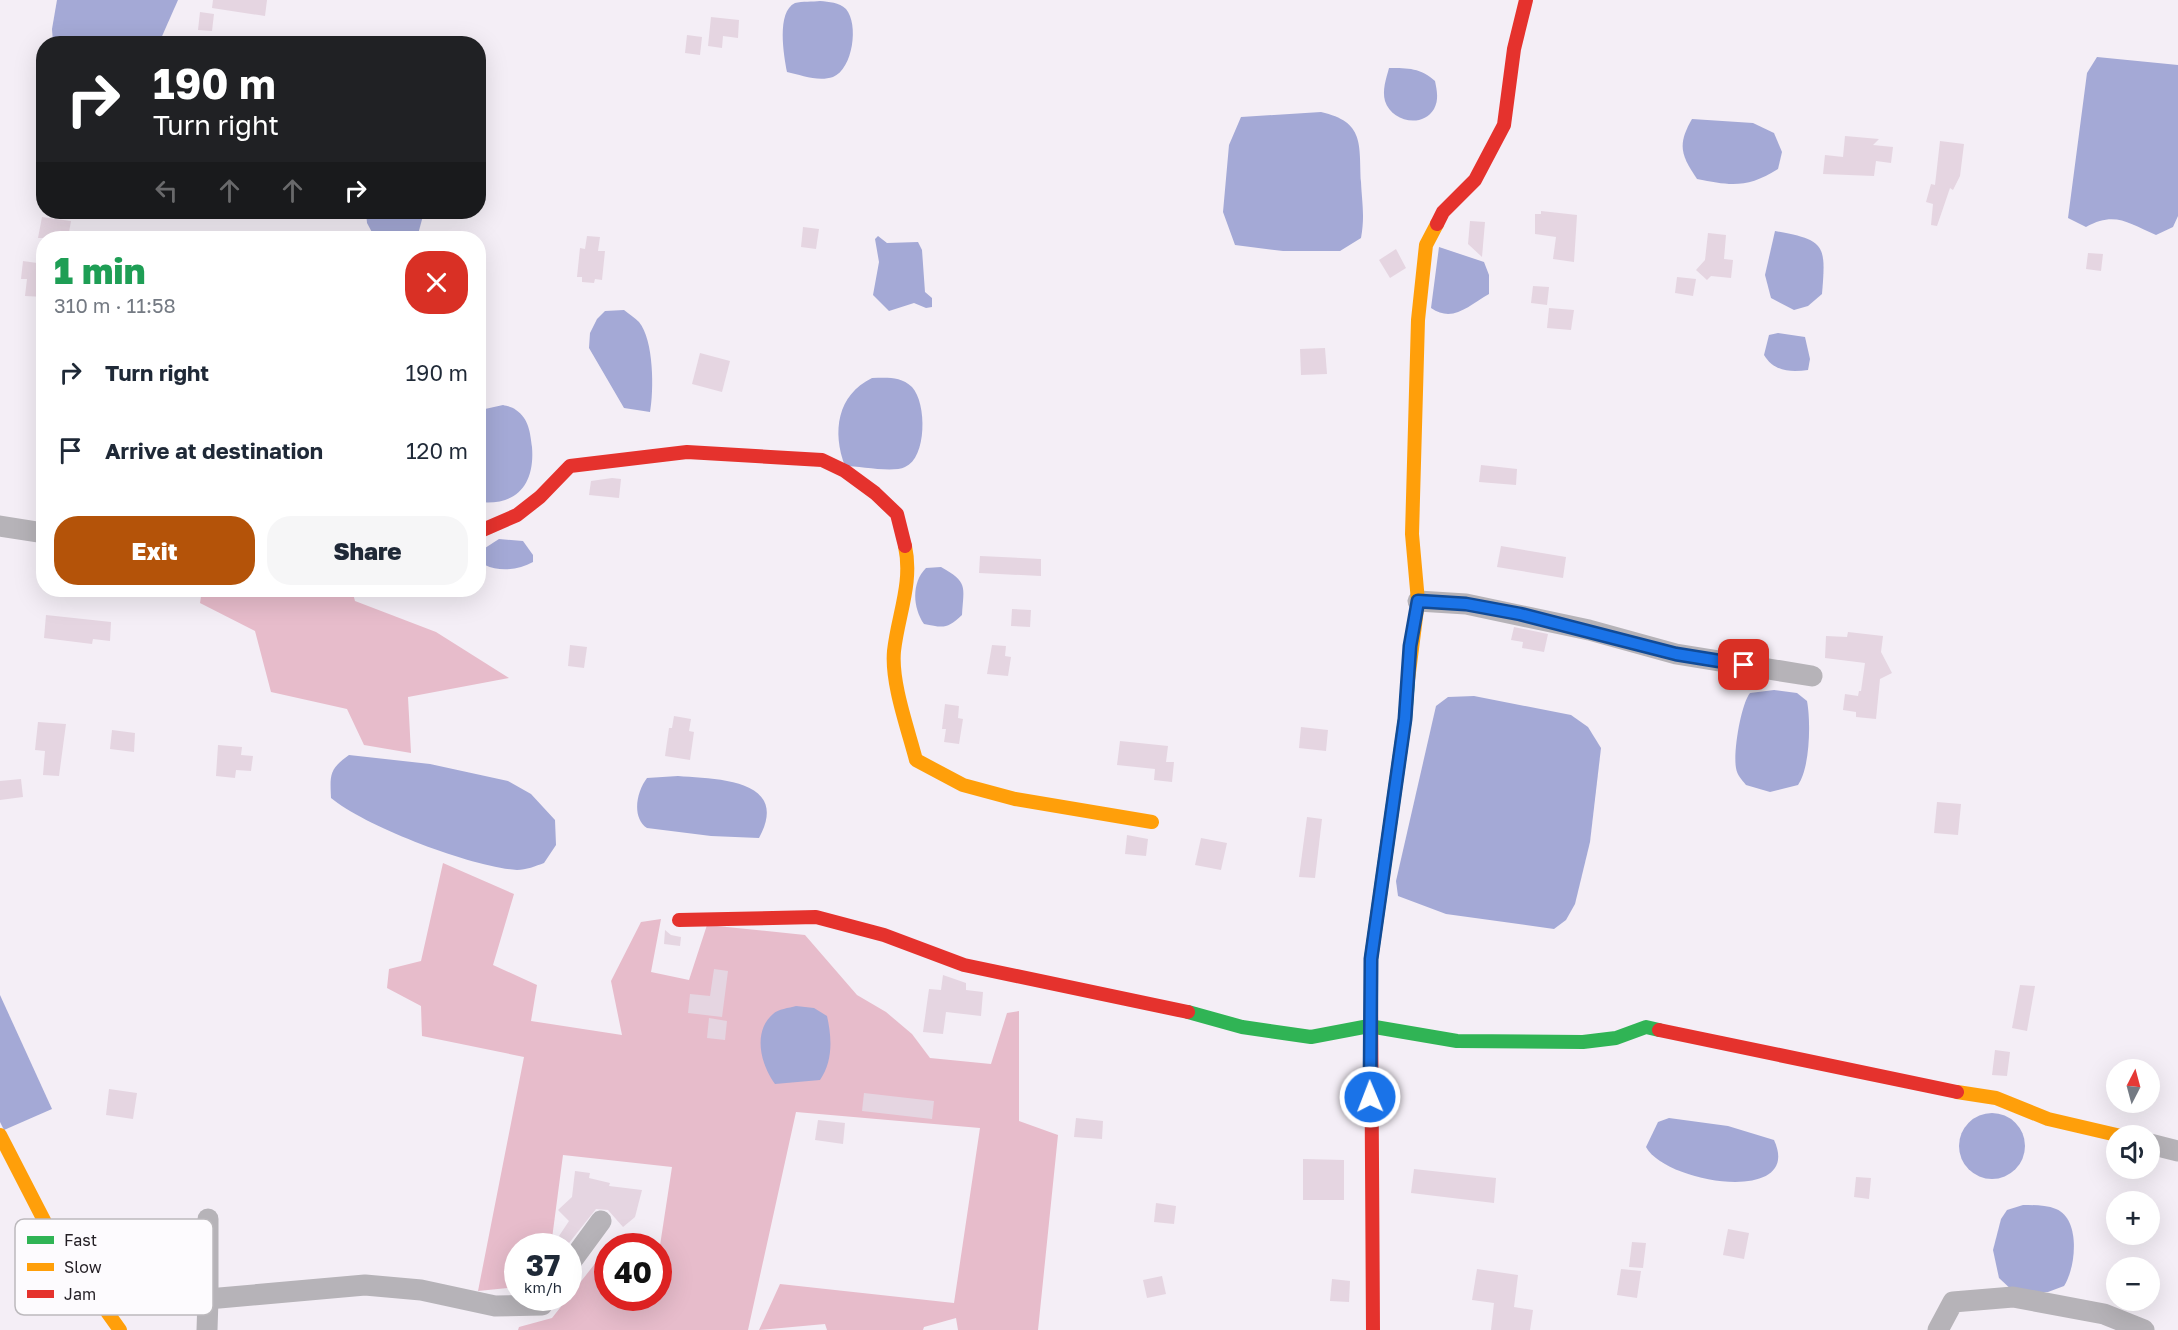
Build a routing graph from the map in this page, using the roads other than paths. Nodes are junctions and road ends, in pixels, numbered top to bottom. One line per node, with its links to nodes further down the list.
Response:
1 (1526, 0): 5 (main road)
2 (0, 526): 4 (street)
3 (486, 530): 7 (main road)
4 (36, 532)
5 (1418, 601): 6 (street); 9 (main road)
6 (1812, 676)
7 (1152, 822)
8 (679, 920): 9 (main road)
9 (1369, 1026): 10 (main road); 23 (main road)
10 (2106, 1133)
11 (0, 1135): 14 (main road)
12 (2160, 1146): 13 (street)
13 (2178, 1151)
14 (43, 1219)
15 (602, 1221): 16 (street)
16 (582, 1247)
17 (213, 1299): 18 (street)
18 (504, 1306)
19 (109, 1315): 21 (main road)
20 (207, 1315): 22 (street)
21 (120, 1330)
22 (207, 1330)
23 (1373, 1330)
24 (1938, 1330): 25 (street)
25 (2144, 1330)

